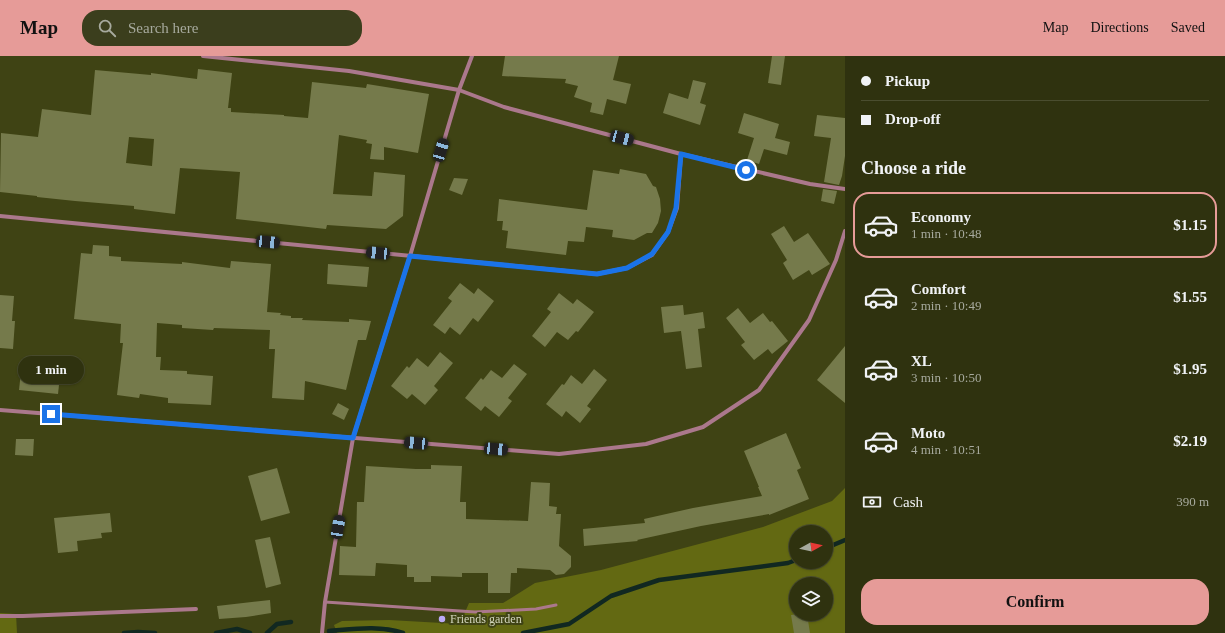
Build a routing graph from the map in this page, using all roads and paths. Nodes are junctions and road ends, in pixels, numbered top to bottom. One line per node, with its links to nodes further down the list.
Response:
1 (203, 56): 3 (street)
2 (472, 56): 3 (street)
3 (459, 90): 4 (street); 8 (street)
4 (681, 154): 5 (street); 8 (street)
5 (845, 189)
6 (0, 216): 8 (street)
7 (845, 231): 10 (street)
8 (410, 256): 10 (street)
9 (0, 410): 10 (street)
10 (353, 438): 11 (street)
11 (325, 602): 12 (lane); 15 (street)
12 (556, 605)
13 (196, 608): 14 (street)
14 (0, 616)
15 (322, 633)

